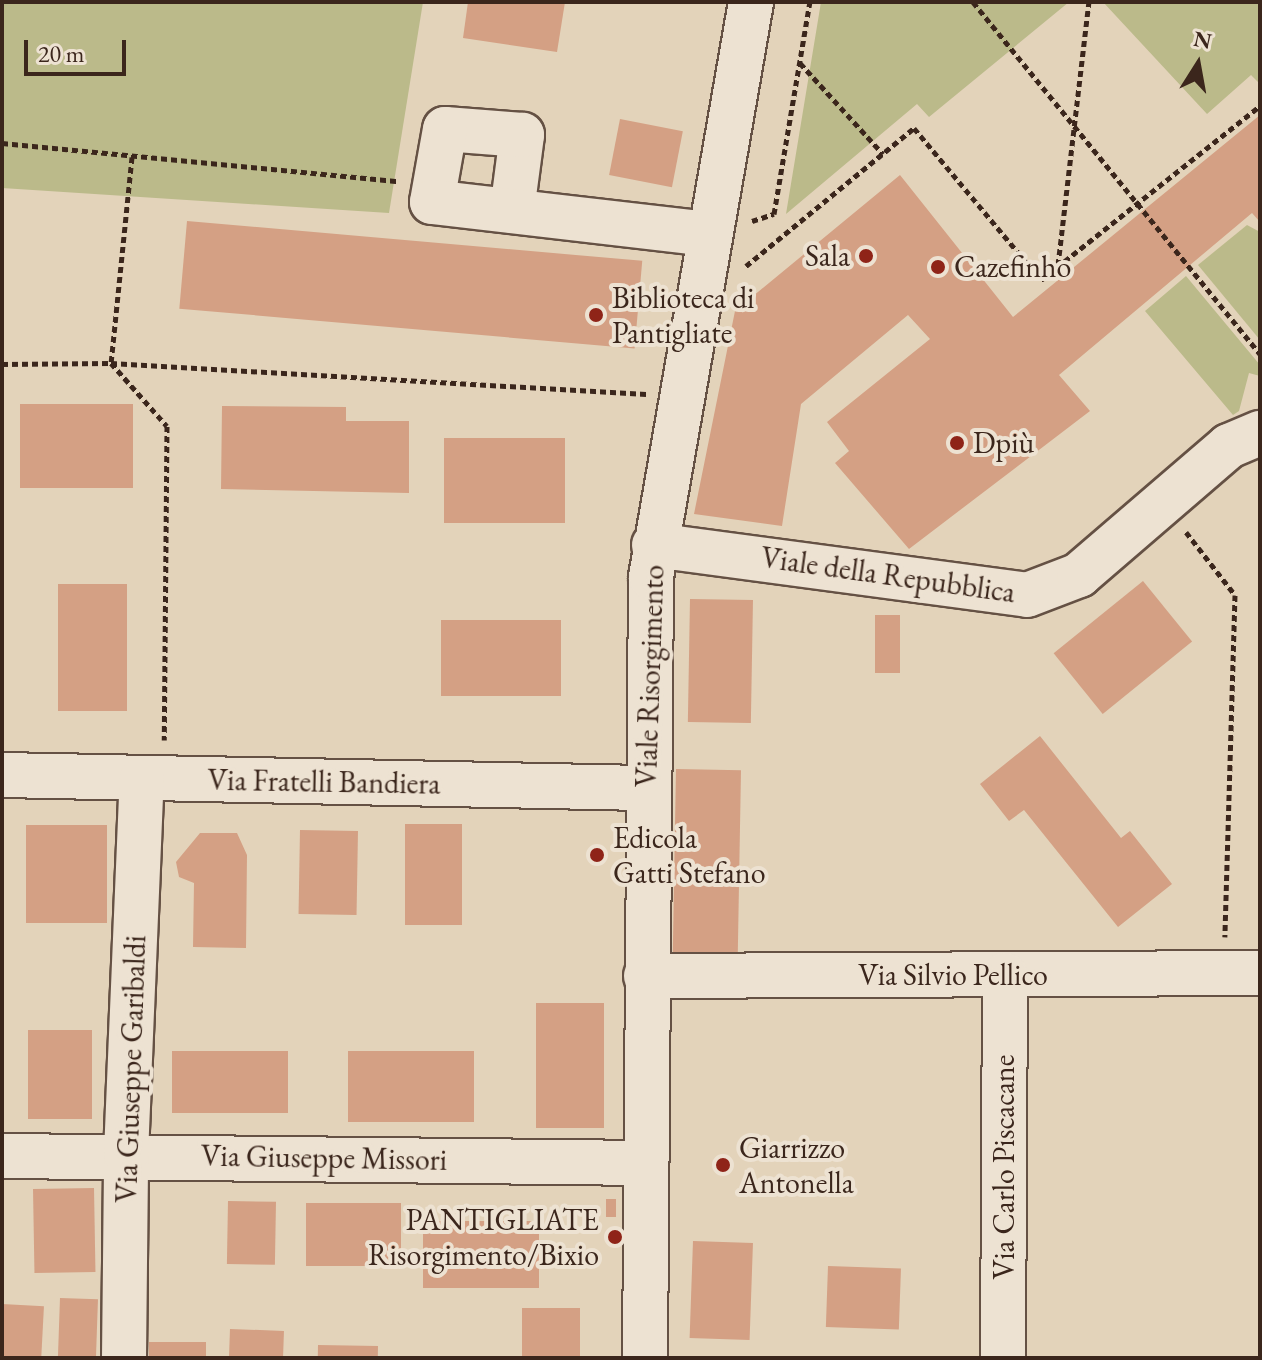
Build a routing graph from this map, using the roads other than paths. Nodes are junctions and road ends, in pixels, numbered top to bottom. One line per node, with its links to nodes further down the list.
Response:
1 (751, 2): 3 (street, Viale Risorgimento)
2 (512, 211): 2 (street); 3 (street)
3 (706, 250): 5 (street, Viale Risorgimento)
4 (1260, 433): 5 (street, Viale della Repubblica)
5 (654, 545): 8 (street, Viale Risorgimento)
6 (2, 775): 7 (street, Via Fratelli Bandiera)
7 (153, 780): 8 (street, Via Fratelli Bandiera); 12 (street, Via Giuseppe Garibaldi)
8 (646, 788): 11 (street, Viale Risorgimento)
9 (1242, 974): 10 (street, Via Silvio Pellico)
10 (1005, 975): 11 (street, Via Silvio Pellico); 17 (street, Via Carlo Piscacane)
11 (646, 976): 14 (street, Viale Risorgimento)
12 (126, 1154): 13 (street, Via Giuseppe Missori); 14 (street, Via Giuseppe Missori); 15 (street, Via Giuseppe Garibaldi)
13 (2, 1156)
14 (646, 1163): 16 (street, Viale Risorgimento)
15 (124, 1358)
16 (645, 1358)
17 (1003, 1358)

